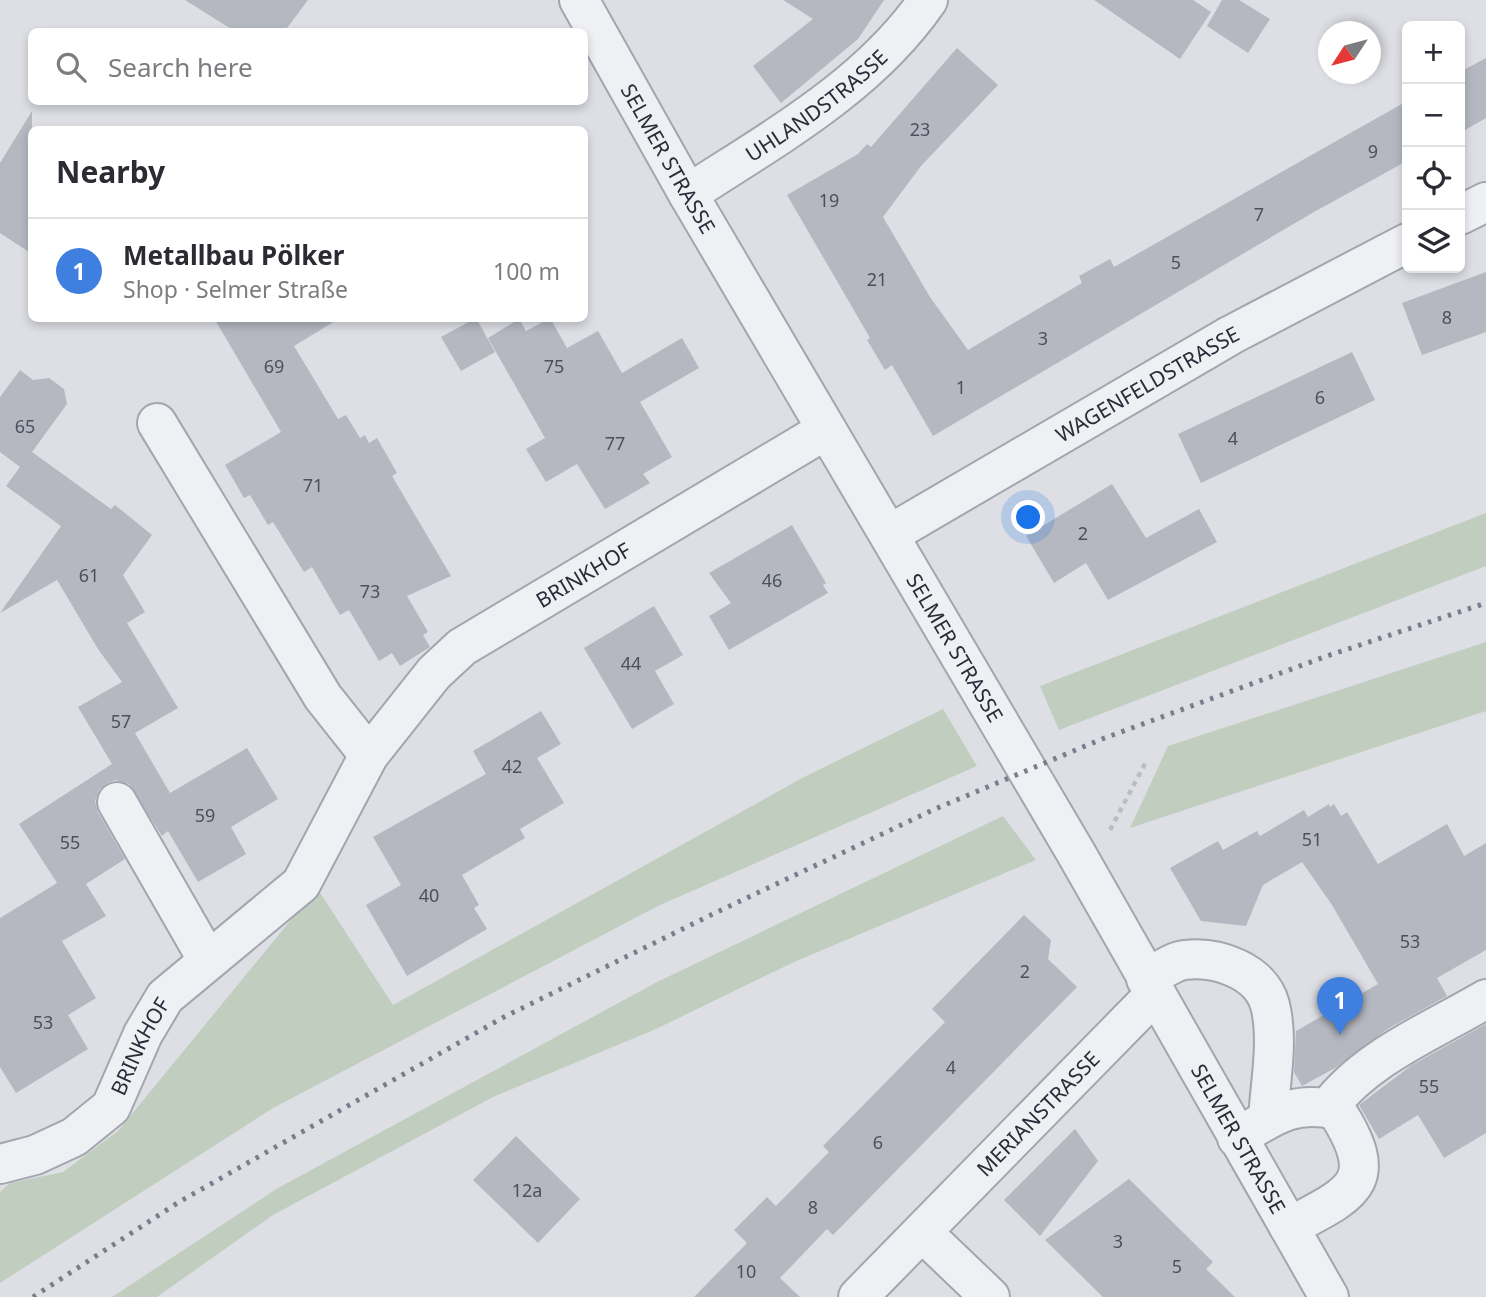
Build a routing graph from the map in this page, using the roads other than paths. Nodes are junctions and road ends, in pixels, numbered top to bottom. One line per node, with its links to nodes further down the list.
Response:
1 (579, 0): 3 (street, SELMER STRASSE)
2 (928, 0): 3 (street, UHLANDSTRASSE)
3 (688, 194): 8 (street, SELMER STRASSE)
4 (1486, 202): 5 (street)
5 (1465, 212)
6 (1402, 246): 9 (street, WAGENFELDSTRASSE)
7 (157, 423): 10 (street)
8 (826, 430): 9 (street, SELMER STRASSE); 10 (street, BRINKHOF)
9 (890, 534): 13 (street, SELMER STRASSE)
10 (369, 755): 12 (street, BRINKHOF)
11 (117, 802): 12 (street)
12 (207, 959): 17 (street, BRINKHOF)
13 (1151, 987): 16 (street, SELMER STRASSE); 16 (street, MERIANSTRASSE); 19 (street, MERIANSTRASSE)
14 (1486, 999): 15 (street)
15 (1328, 1108): 16 (street); 18 (street)
16 (1253, 1128): 18 (street, SELMER STRASSE)
17 (0, 1164)
18 (1289, 1227): 22 (street, SELMER STRASSE)
19 (922, 1232): 20 (street, MERIANSTRASSE); 21 (street)
20 (858, 1297)
21 (990, 1297)
22 (1329, 1297)

